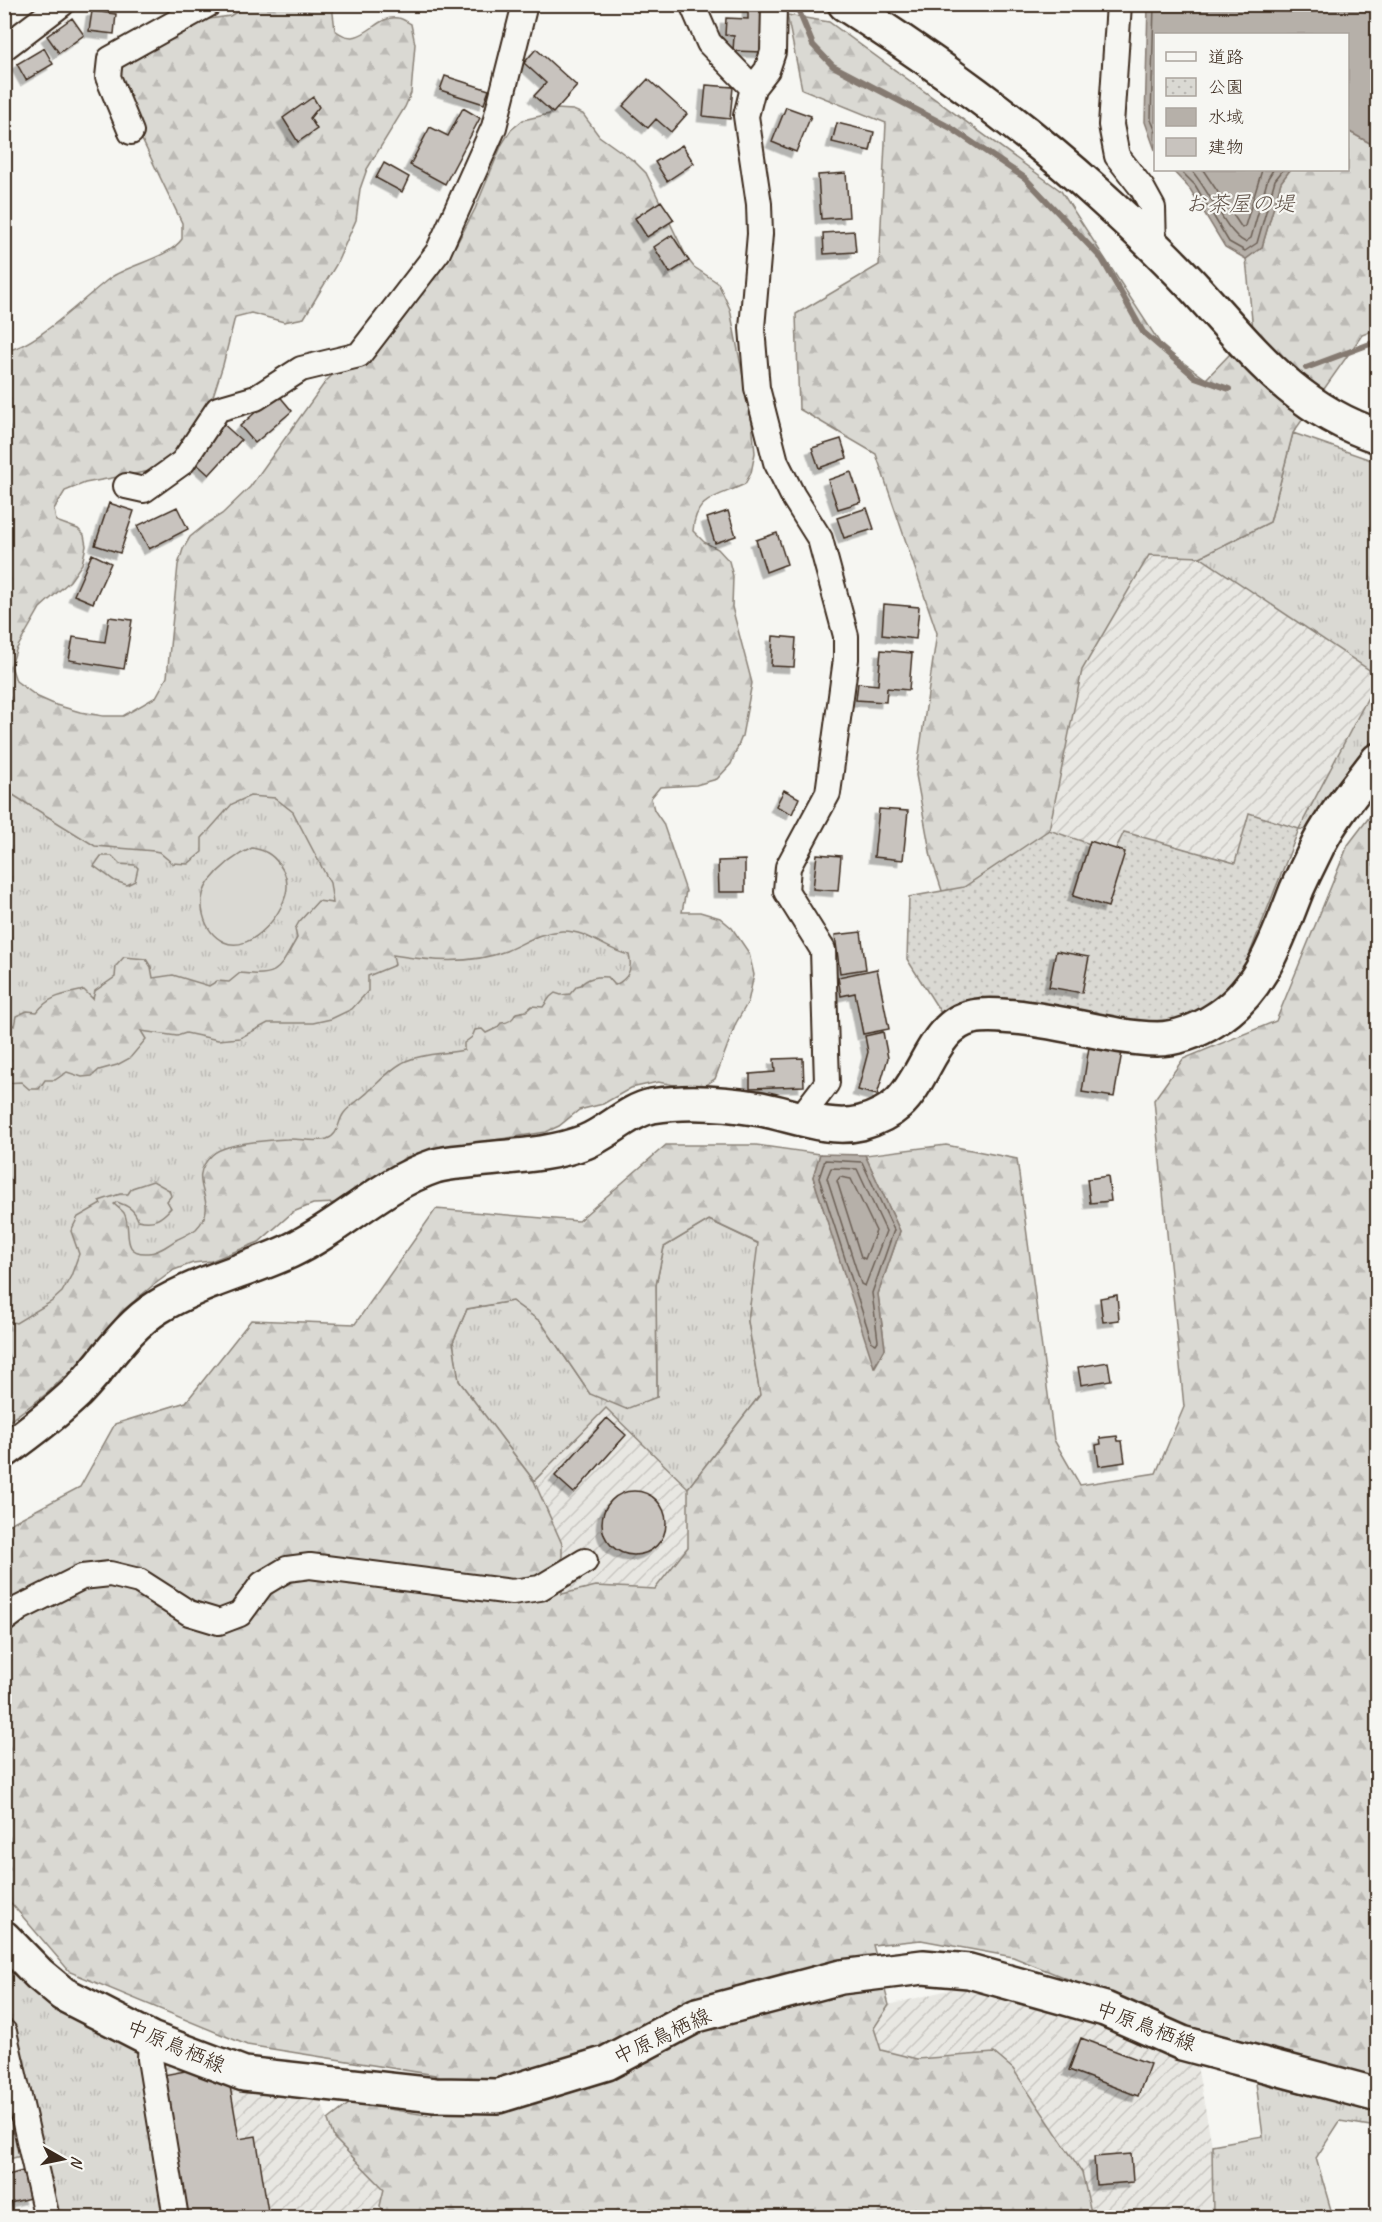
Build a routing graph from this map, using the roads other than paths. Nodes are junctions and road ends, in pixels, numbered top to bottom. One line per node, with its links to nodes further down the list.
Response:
1 (62, 4): 8 (street)
2 (209, 4): 10 (street)
3 (525, 4): 13 (street)
4 (692, 4): 9 (street)
5 (774, 4): 9 (street)
6 (845, 4): 11 (street)
7 (1119, 4): 11 (street)
8 (4, 48)
9 (753, 88): 15 (street)
10 (131, 132)
11 (1154, 247): 12 (street)
12 (1377, 436)
13 (126, 486)
14 (1377, 760): 15 (street)
15 (801, 1118): 16 (street)
16 (4, 1451)
17 (585, 1561): 18 (street)
18 (4, 1620)
19 (4, 1938): 21 (street, 中原鳥栖線)
20 (4, 2032): 23 (street)
21 (151, 2039): 22 (street, 中原鳥栖線); 24 (street)
22 (1377, 2095)
23 (47, 2217)
24 (176, 2217)

